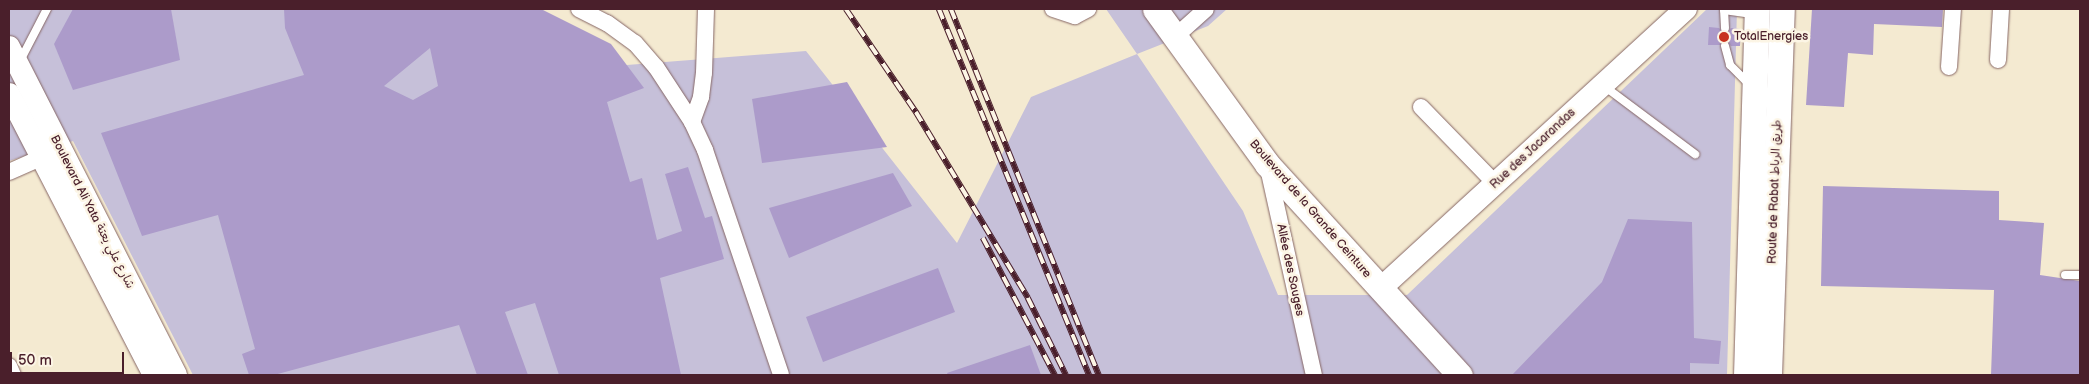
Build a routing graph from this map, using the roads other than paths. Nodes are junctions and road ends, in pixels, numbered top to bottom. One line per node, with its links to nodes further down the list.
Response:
1 (47, 9): 17 (lane)
2 (580, 9): 24 (street)
3 (706, 9): 24 (street)
4 (1053, 9): 5 (street)
5 (1088, 9)
6 (1206, 9): 15 (street)
7 (1686, 9): 20 (street, Rue des Jacarandas)
8 (1782, 9): 41 (main road, Route de Rabat طريق الرباط)
9 (1953, 9): 19 (street)
10 (2002, 9): 18 (street)
11 (1724, 10): 13 (lane); 14 (lane)
12 (1160, 11): 15 (main road, Boulevard de la Grande Ceinture)
13 (1757, 11): 21 (main road, Route de Rabat طريق الرباط)
14 (1725, 28)
15 (1176, 36): 27 (main road, Boulevard de la Grande Ceinture)
16 (1725, 46): 21 (lane)
17 (13, 56): 36 (street, Boulevard Ali Yata شارع علي يعتة)
18 (1998, 60)
19 (1949, 67)
20 (1602, 85): 25 (lane); 29 (street, Rue des Jacarandas)
21 (1754, 88): 40 (main road, Route de Rabat طريق الرباط)
22 (9, 94): 26 (street, Boulevard Ali Yata شارع علي يعتة)
23 (1421, 107): 29 (street)
24 (692, 122): 37 (street)
25 (1695, 154)
26 (42, 157): 28 (street); 35 (street, Boulevard Ali Yata شارع علي يعتة)
27 (1268, 164): 32 (main road, Boulevard de la Grande Ceinture); 38 (street, Allée des Sauges)
28 (9, 172)
29 (1496, 183): 32 (street, Rue des Jacarandas)
30 (2065, 275): 31 (lane)
31 (2080, 275)
32 (1380, 289): 39 (main road, Boulevard de la Grande Ceinture)
33 (9, 366): 34 (street)
34 (13, 375)
35 (154, 375)
36 (176, 375)
37 (781, 375)
38 (1314, 375)
39 (1460, 375)
40 (1746, 375)
41 (1769, 375)

